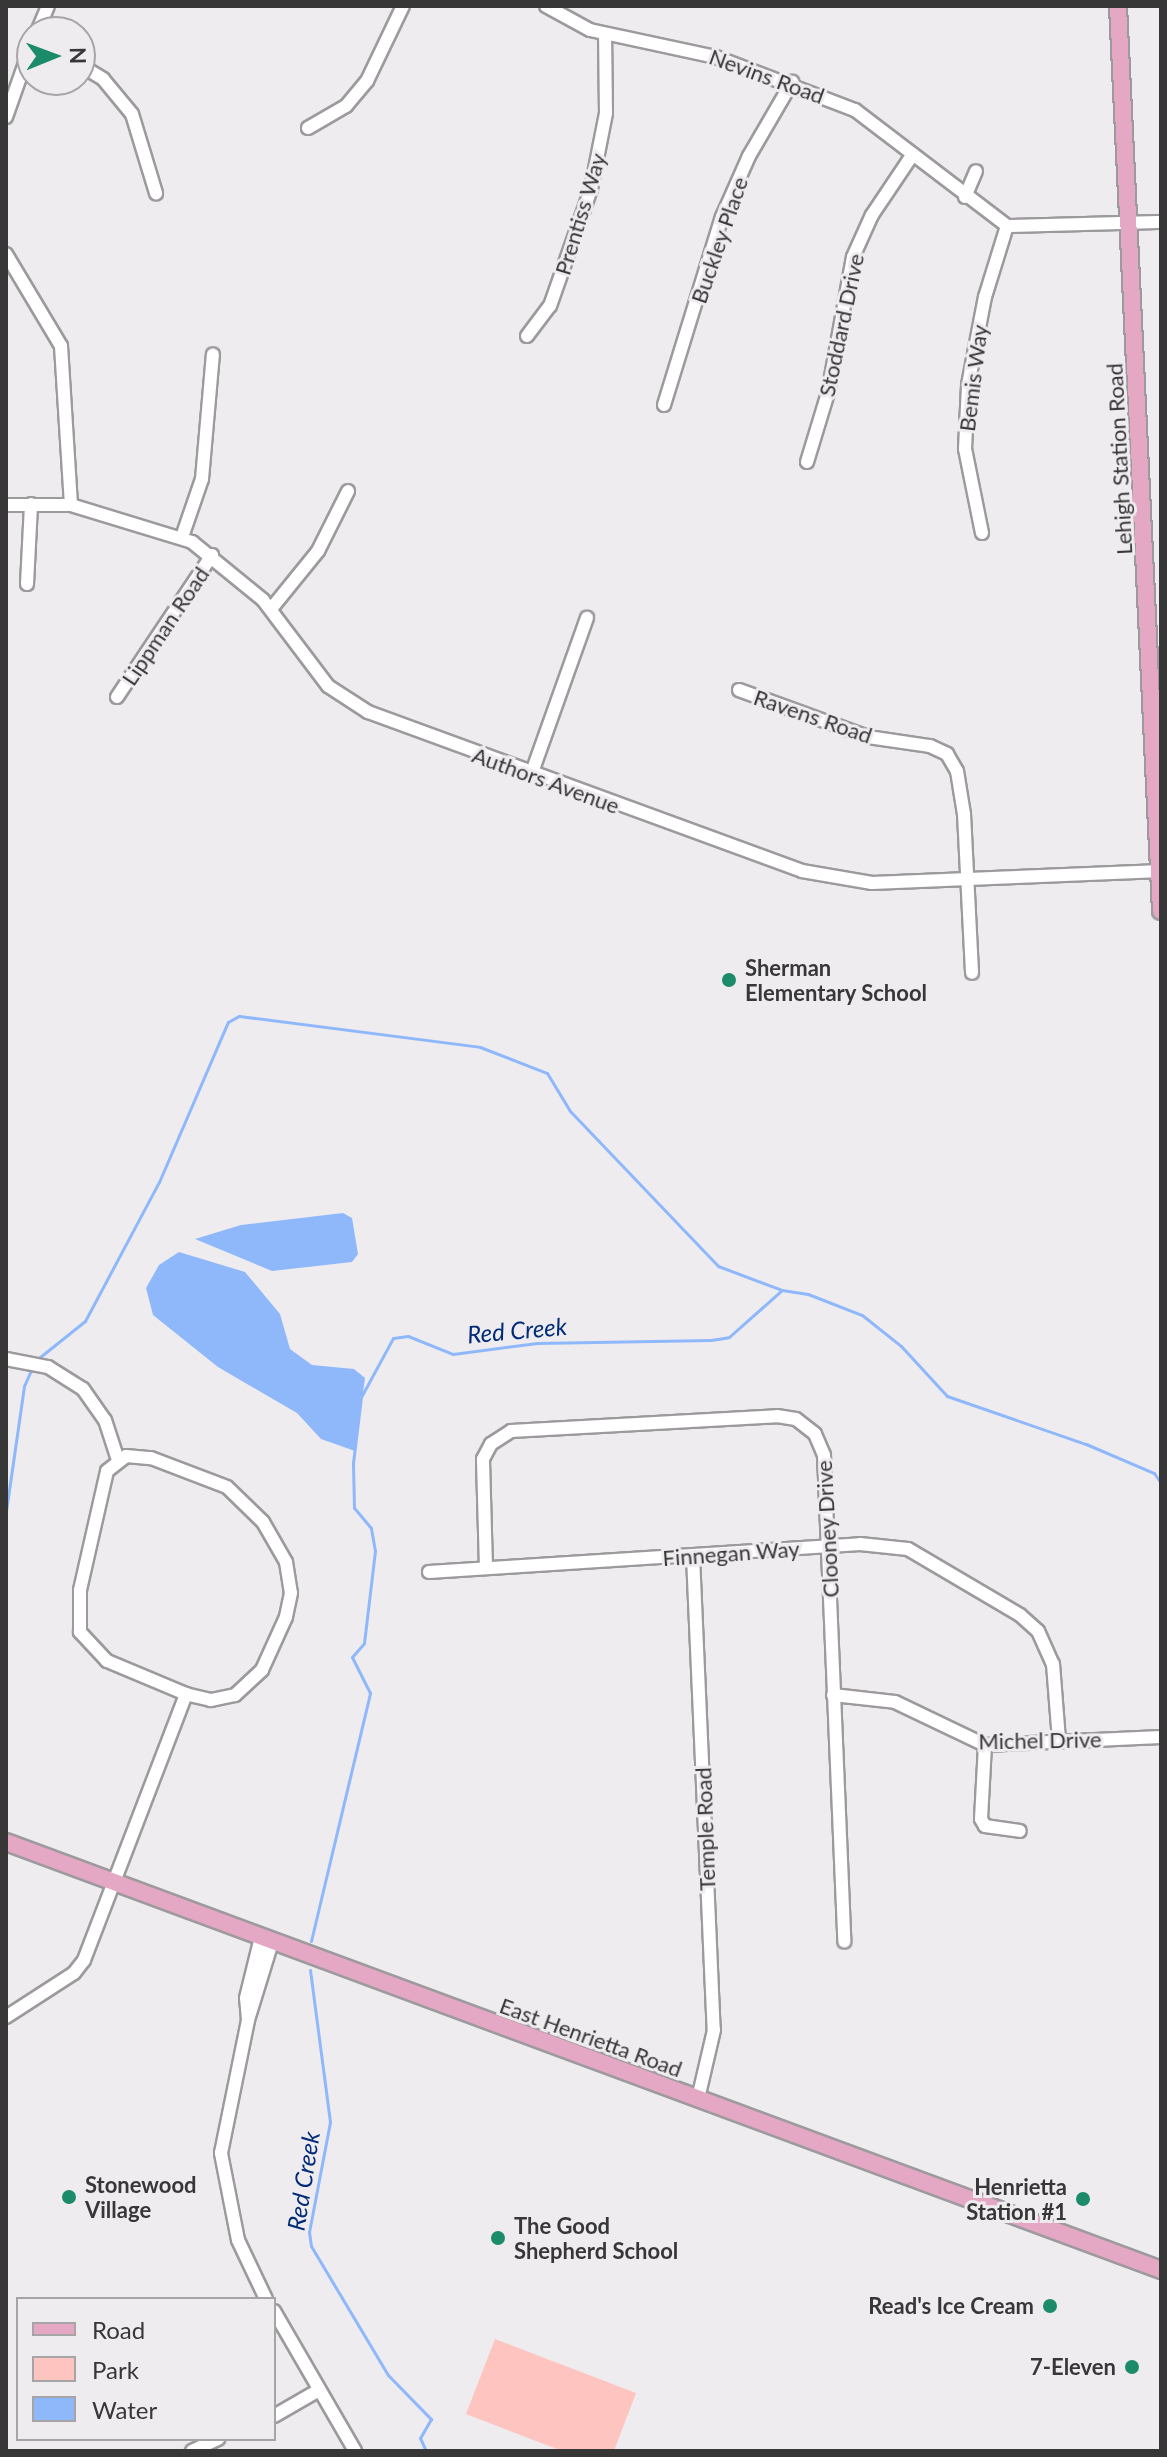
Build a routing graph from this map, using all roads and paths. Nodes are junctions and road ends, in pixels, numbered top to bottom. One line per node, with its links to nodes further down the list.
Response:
1 (403, 6): 9 (street)
2 (546, 6): 4 (street, Nevins Road)
3 (1118, 6): 15 (main road, Lehigh Station Road)
4 (605, 34): 6 (street, Nevins Road); 18 (street, Prentiss Way)
5 (96, 76): 12 (street)
6 (792, 82): 10 (street, Nevins Road); 20 (street, Buckley Place)
7 (16, 89): 8 (street)
8 (6, 117)
9 (308, 128)
10 (913, 154): 13 (street, Nevins Road); 21 (street, Stoddard Drive)
11 (976, 171): 13 (street)
12 (156, 193)
13 (965, 197): 16 (street, Nevins Road)
14 (1161, 222): 15 (street)
15 (1129, 224): 16 (street); 35 (main road, Lehigh Station Road)
16 (1007, 226): 26 (street, Bemis Way)
17 (6, 254): 25 (street)
18 (527, 336)
19 (213, 354): 27 (street)
20 (664, 405)
21 (807, 462)
22 (348, 491): 30 (street)
23 (31, 504): 24 (street, Authors Avenue); 25 (street, Authors Avenue); 29 (street)
24 (6, 505)
25 (71, 505): 27 (street, Authors Avenue)
26 (982, 533)
27 (182, 537): 28 (street, Authors Avenue)
28 (212, 555): 30 (street, Authors Avenue); 33 (street, Lippman Road)
29 (27, 584)
30 (271, 609): 34 (street, Authors Avenue)
31 (587, 618): 34 (street)
32 (739, 690): 36 (street, Ravens Road)
33 (117, 697)
34 (531, 775): 36 (street, Authors Avenue)
35 (1160, 871): 36 (street, Authors Avenue); 37 (main road, Lehigh Station Road)
36 (968, 880): 38 (street)
37 (1161, 911)
38 (972, 973)
39 (6, 1359): 40 (street)
40 (117, 1458): 45 (street); 45 (street)
41 (829, 1547): 42 (street, Finnegan Way); 43 (street, Clooney Drive); 46 (street, Clooney Drive); 48 (street, Finnegan Way)
42 (693, 1556): 43 (street, Finnegan Way); 56 (street, Temple Road)
43 (486, 1568): 44 (street, Finnegan Way)
44 (429, 1572)
45 (186, 1694): 52 (street)
46 (833, 1695): 49 (street, Michel Drive); 54 (street, Clooney Drive)
47 (1161, 1737): 48 (street, Michel Drive)
48 (1059, 1741): 49 (street, Michel Drive)
49 (985, 1745): 50 (street)
50 (1020, 1831)
51 (6, 1842): 52 (main road, East Henrietta Road)
52 (114, 1883): 53 (main road, East Henrietta Road); 55 (street)
53 (267, 1940): 56 (main road, East Henrietta Road); 58 (street)
54 (844, 1942)
55 (6, 2017)
56 (698, 2099): 57 (main road, East Henrietta Road)
57 (1161, 2270)
58 (265, 2297)
59 (276, 2315): 60 (street)
60 (319, 2390): 61 (street); 64 (street)
61 (276, 2415)
62 (214, 2441): 63 (street)
63 (192, 2451)
64 (355, 2451)

